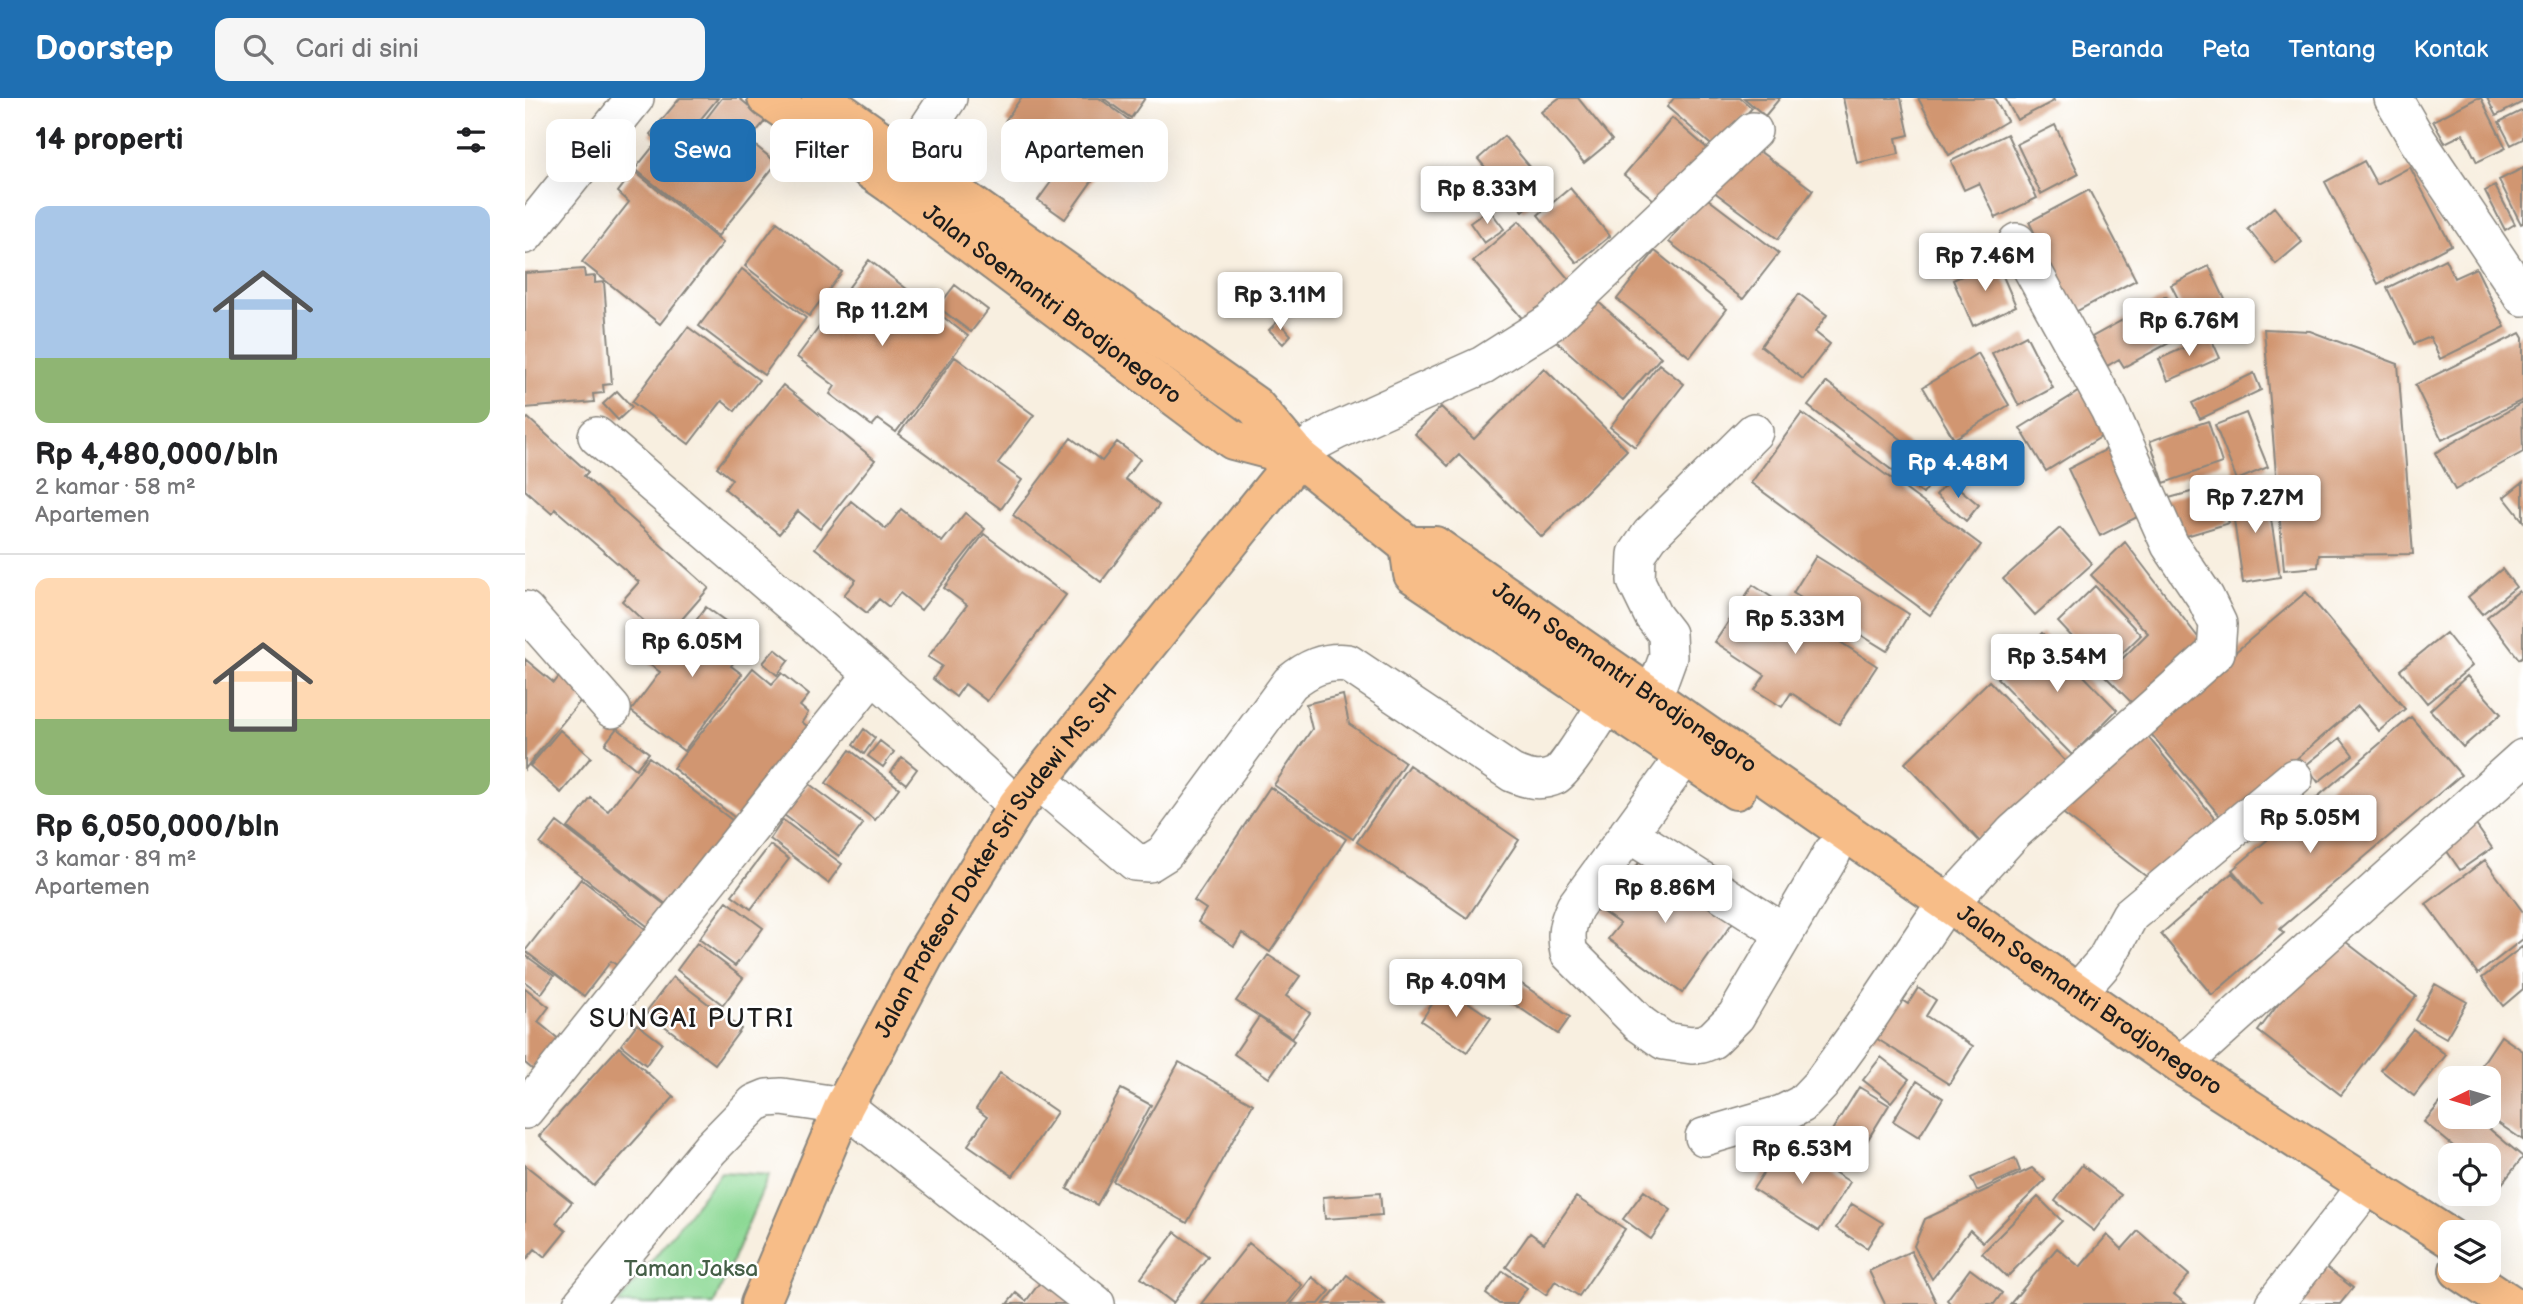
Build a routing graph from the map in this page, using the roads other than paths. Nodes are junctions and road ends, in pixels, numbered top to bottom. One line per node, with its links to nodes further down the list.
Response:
1 (635, 98): 12 (street)
2 (767, 98): 9 (main road, Jalan Soemantri Brodjonegoro)
3 (821, 98): 8 (main road, Jalan Soemantri Brodjonegoro)
4 (948, 98): 6 (street)
5 (2393, 98): 14 (street)
6 (934, 119)
7 (1753, 131): 17 (street)
8 (887, 161)
9 (887, 166)
10 (910, 182): 17 (main road, Jalan Soemantri Brodjonegoro)
11 (913, 182): 17 (main road, Jalan Soemantri Brodjonegoro)
12 (525, 235)
13 (2017, 242): 30 (street)
14 (2523, 298)
15 (1754, 432): 21 (street)
16 (597, 436): 20 (street)
17 (1298, 457): 18 (main road, Jalan Soemantri Brodjonegoro); 27 (main road, Jalan Profesor Dokter Sri Sudewi MS. SH)
18 (1411, 560): 21 (main road, Jalan Soemantri Brodjonegoro); 22 (main road, Jalan Soemantri Brodjonegoro)
19 (525, 610): 23 (street)
20 (873, 674): 27 (street); 35 (street)
21 (1653, 698): 30 (main road, Jalan Soemantri Brodjonegoro)
22 (1607, 704): 24 (main road, Jalan Soemantri Brodjonegoro); 27 (street)
23 (612, 709)
24 (1685, 755): 28 (street); 29 (main road, Jalan Soemantri Brodjonegoro)
25 (2523, 758): 33 (street)
26 (2294, 778): 32 (street)
27 (1028, 793): 34 (main road, Jalan Profesor Dokter Sri Sudewi MS. SH)
28 (1628, 832): 31 (street); 31 (street)
29 (1832, 853): 30 (main road, Jalan Soemantri Brodjonegoro); 31 (street)
30 (1941, 912): 32 (main road, Jalan Soemantri Brodjonegoro); 36 (street); 37 (main road, Jalan Soemantri Brodjonegoro)
31 (1784, 933)
32 (2078, 992): 33 (main road, Jalan Soemantri Brodjonegoro)
33 (2181, 1065): 37 (main road, Jalan Soemantri Brodjonegoro)
34 (844, 1106): 43 (street); 44 (main road, Jalan Profesor Dokter Sri Sudewi MS. SH); 45 (street)
35 (525, 1110)
36 (1704, 1137)
37 (2374, 1206): 38 (main road, Jalan Soemantri Brodjonegoro); 39 (main road, Jalan Soemantri Brodjonegoro); 46 (street)
38 (2438, 1233)
39 (2438, 1255)
40 (2501, 1270): 42 (main road)
41 (2478, 1283): 47 (main road)
42 (2523, 1284)
43 (582, 1304)
44 (760, 1304)
45 (1096, 1304)
46 (2274, 1304)
47 (2509, 1304)

